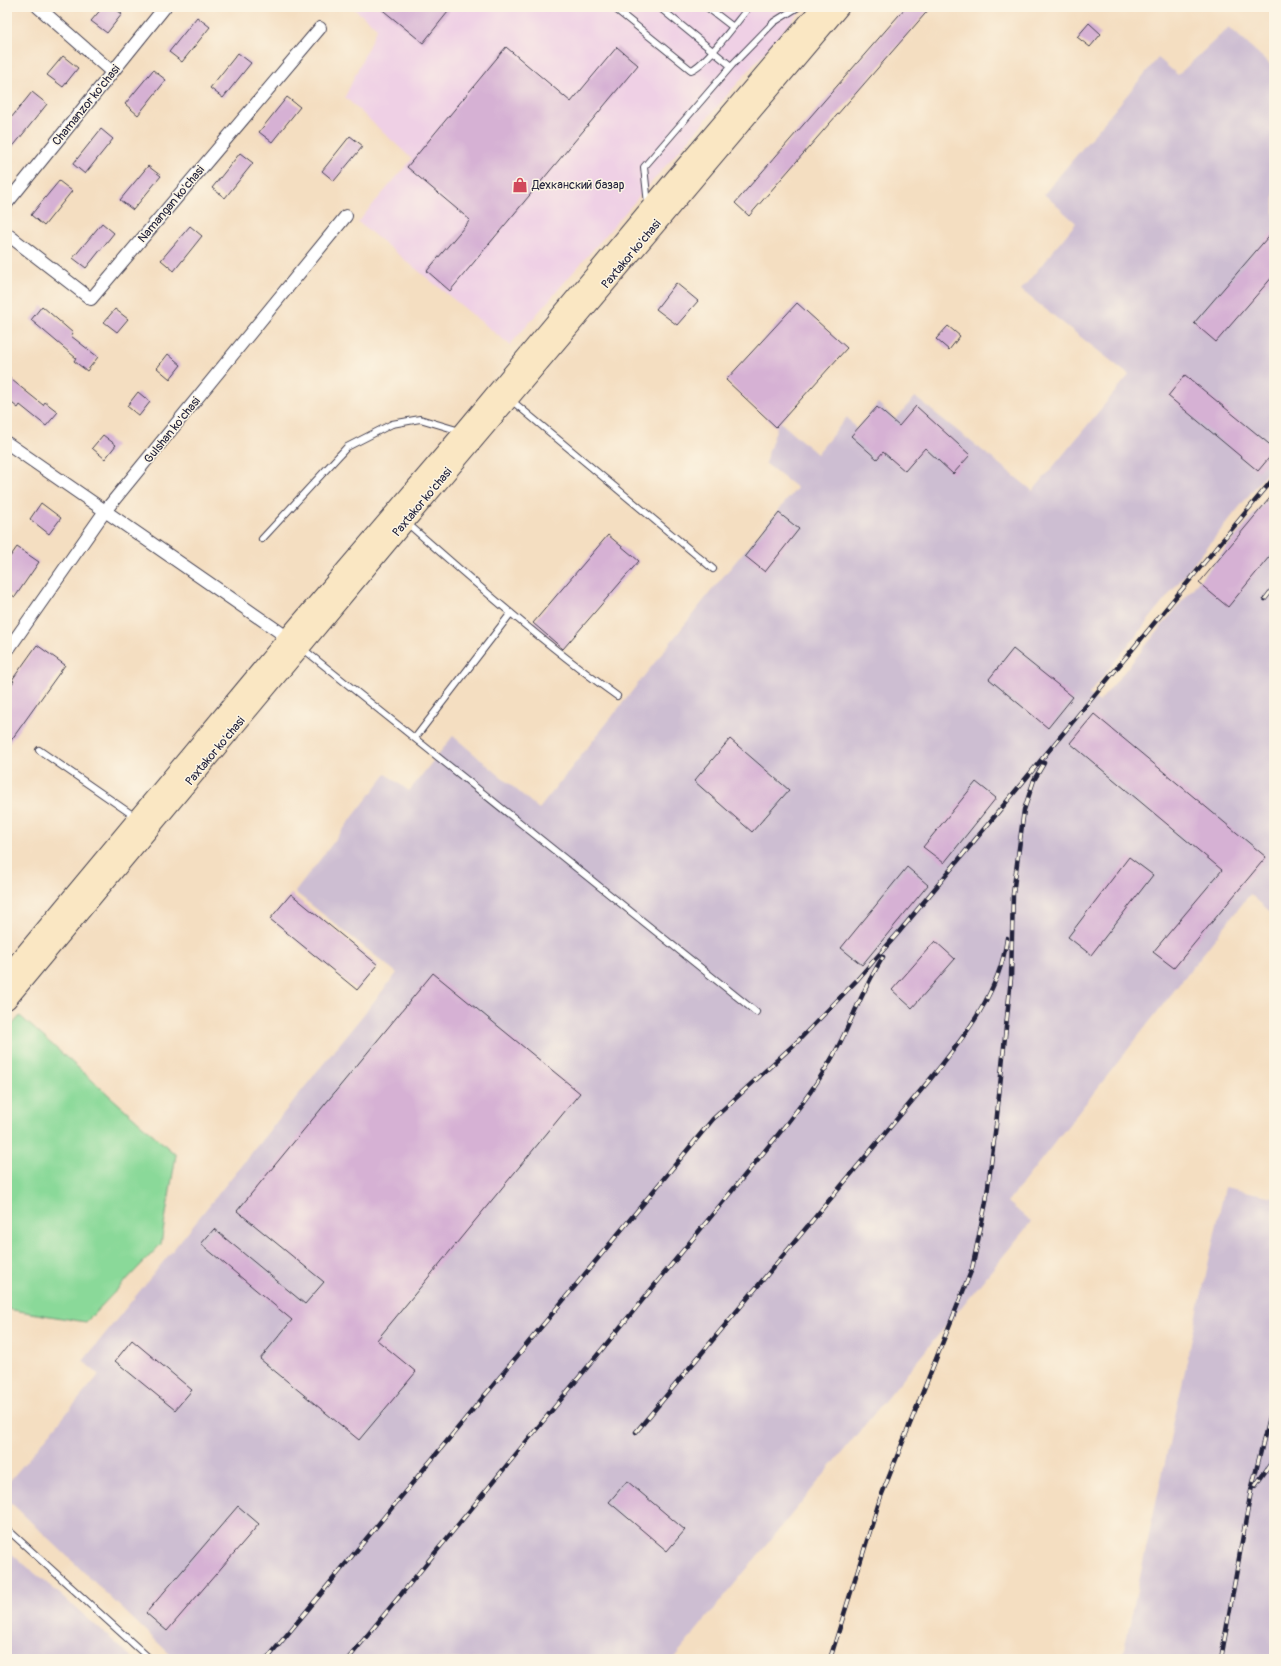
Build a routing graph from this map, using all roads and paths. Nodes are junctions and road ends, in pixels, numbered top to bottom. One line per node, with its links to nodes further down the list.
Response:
1 (38, 7): 14 (street)
2 (165, 7): 14 (street, Chamanzor ko'chasi)
3 (613, 7): 12 (lane)
4 (659, 7): 12 (lane)
5 (707, 7): 10 (lane)
6 (749, 7): 10 (lane)
7 (798, 7): 13 (lane)
8 (821, 7): 16 (main road, Paxtakor ko'chasi)
9 (840, 7): 19 (main road, Paxtakor ko'chasi)
10 (733, 27): 12 (lane)
11 (320, 28): 18 (street, Namangan ko'chasi)
12 (713, 50): 13 (lane)
13 (731, 66): 16 (lane)
14 (112, 72): 15 (street, Chamanzor ko'chasi)
15 (7, 203)
16 (648, 210): 20 (main road, Paxtakor ko'chasi)
17 (346, 216): 22 (street, Gulshan ko'chasi)
18 (7, 234)
19 (509, 399): 23 (main road, Paxtakor ko'chasi); 25 (lane)
20 (463, 432): 24 (lane); 27 (main road, Paxtakor ko'chasi)
21 (7, 443): 22 (street)
22 (105, 512): 27 (street); 28 (street, Gulshan ko'chasi)
23 (405, 522): 26 (lane); 27 (main road, Paxtakor ko'chasi)
24 (262, 539)
25 (713, 569)
26 (510, 613): 29 (lane); 30 (lane)
27 (294, 642): 30 (lane); 32 (main road, Paxtakor ko'chasi); 34 (main road, Paxtakor ko'chasi)
28 (7, 651)
29 (617, 696)
30 (415, 738): 35 (lane)
31 (39, 750): 32 (lane)
32 (138, 819): 33 (main road, Paxtakor ko'chasi)
33 (7, 975)
34 (7, 1000)
35 (756, 1012)
36 (7, 1529): 37 (lane)
37 (150, 1659)

